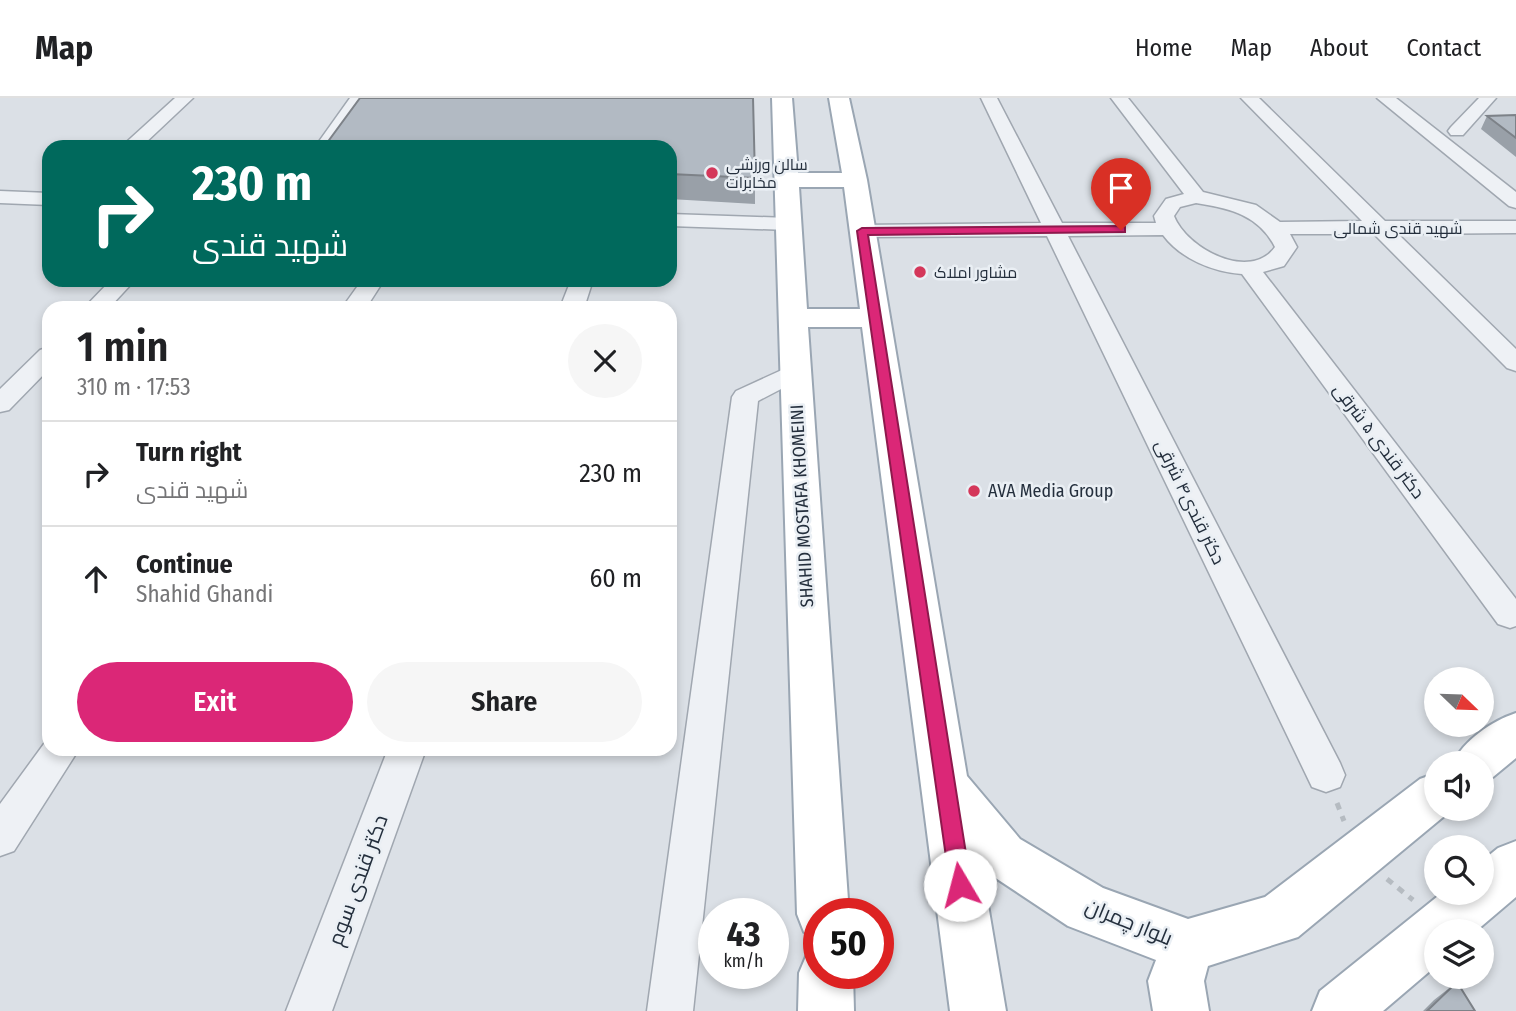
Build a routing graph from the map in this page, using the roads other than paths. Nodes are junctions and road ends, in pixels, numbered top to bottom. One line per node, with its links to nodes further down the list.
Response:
1 (185, 98): 11 (street)
2 (359, 98): 12 (street)
3 (782, 98): 13 (main road, SHAHID MOSTAFA KHOMEINI)
4 (839, 98): 14 (main road)
5 (989, 98): 25 (street, دکتر قندی۴ شرقی)
6 (1119, 98): 16 (street)
7 (1249, 98): 22 (street)
8 (1385, 98): 18 (street)
9 (1488, 98): 10 (street)
10 (1457, 131)
11 (138, 140)
12 (329, 140)
13 (785, 180): 14 (main road); 20 (main road, SHAHID MOSTAFA KHOMEINI)
14 (855, 180): 26 (main road)
15 (0, 197): 17 (street)
16 (1196, 197): 23 (street); 24 (street)
17 (42, 199)
18 (1516, 202)
19 (677, 220): 20 (street)
20 (788, 224): 30 (main road, SHAHID MOSTAFA KHOMEINI)
21 (1516, 227): 22 (street, شهید قندی شمالی)
22 (1381, 228): 24 (street, شهید قندی شمالی); 33 (street)
23 (1166, 229): 25 (street); 27 (street)
24 (1279, 229): 27 (street)
25 (1054, 230): 26 (street); 41 (street, دکتر قندی۴ شرقی)
26 (862, 231): 31 (main road)
27 (1249, 268): 36 (street, دکتر قندی ۵ شرقی)
28 (117, 287): 29 (street)
29 (103, 301)
30 (792, 318): 31 (main road); 34 (main road, SHAHID MOSTAFA KHOMEINI)
31 (875, 318): 42 (main road)
32 (42, 362): 35 (street)
33 (1516, 363)
34 (795, 372): 46 (main road, SHAHID MOSTAFA KHOMEINI); 50 (street)
35 (0, 404)
36 (1514, 620)
37 (1516, 732): 38 (main road)
38 (1491, 751)
39 (55, 756): 44 (street)
40 (404, 756): 49 (street, دکتر قندی سوم)
41 (1326, 775)
42 (945, 785): 47 (main road, بلوار چمران); 52 (main road)
43 (1424, 804): 47 (main road, بلوار چمران)
44 (0, 838)
45 (1512, 879): 54 (main road)
46 (822, 898)
47 (1188, 946): 53 (main road)
48 (826, 989): 51 (main road)
49 (309, 1011)
50 (670, 1011)
51 (826, 1011)
52 (978, 1011)
53 (1181, 1011)
54 (1340, 1011)

